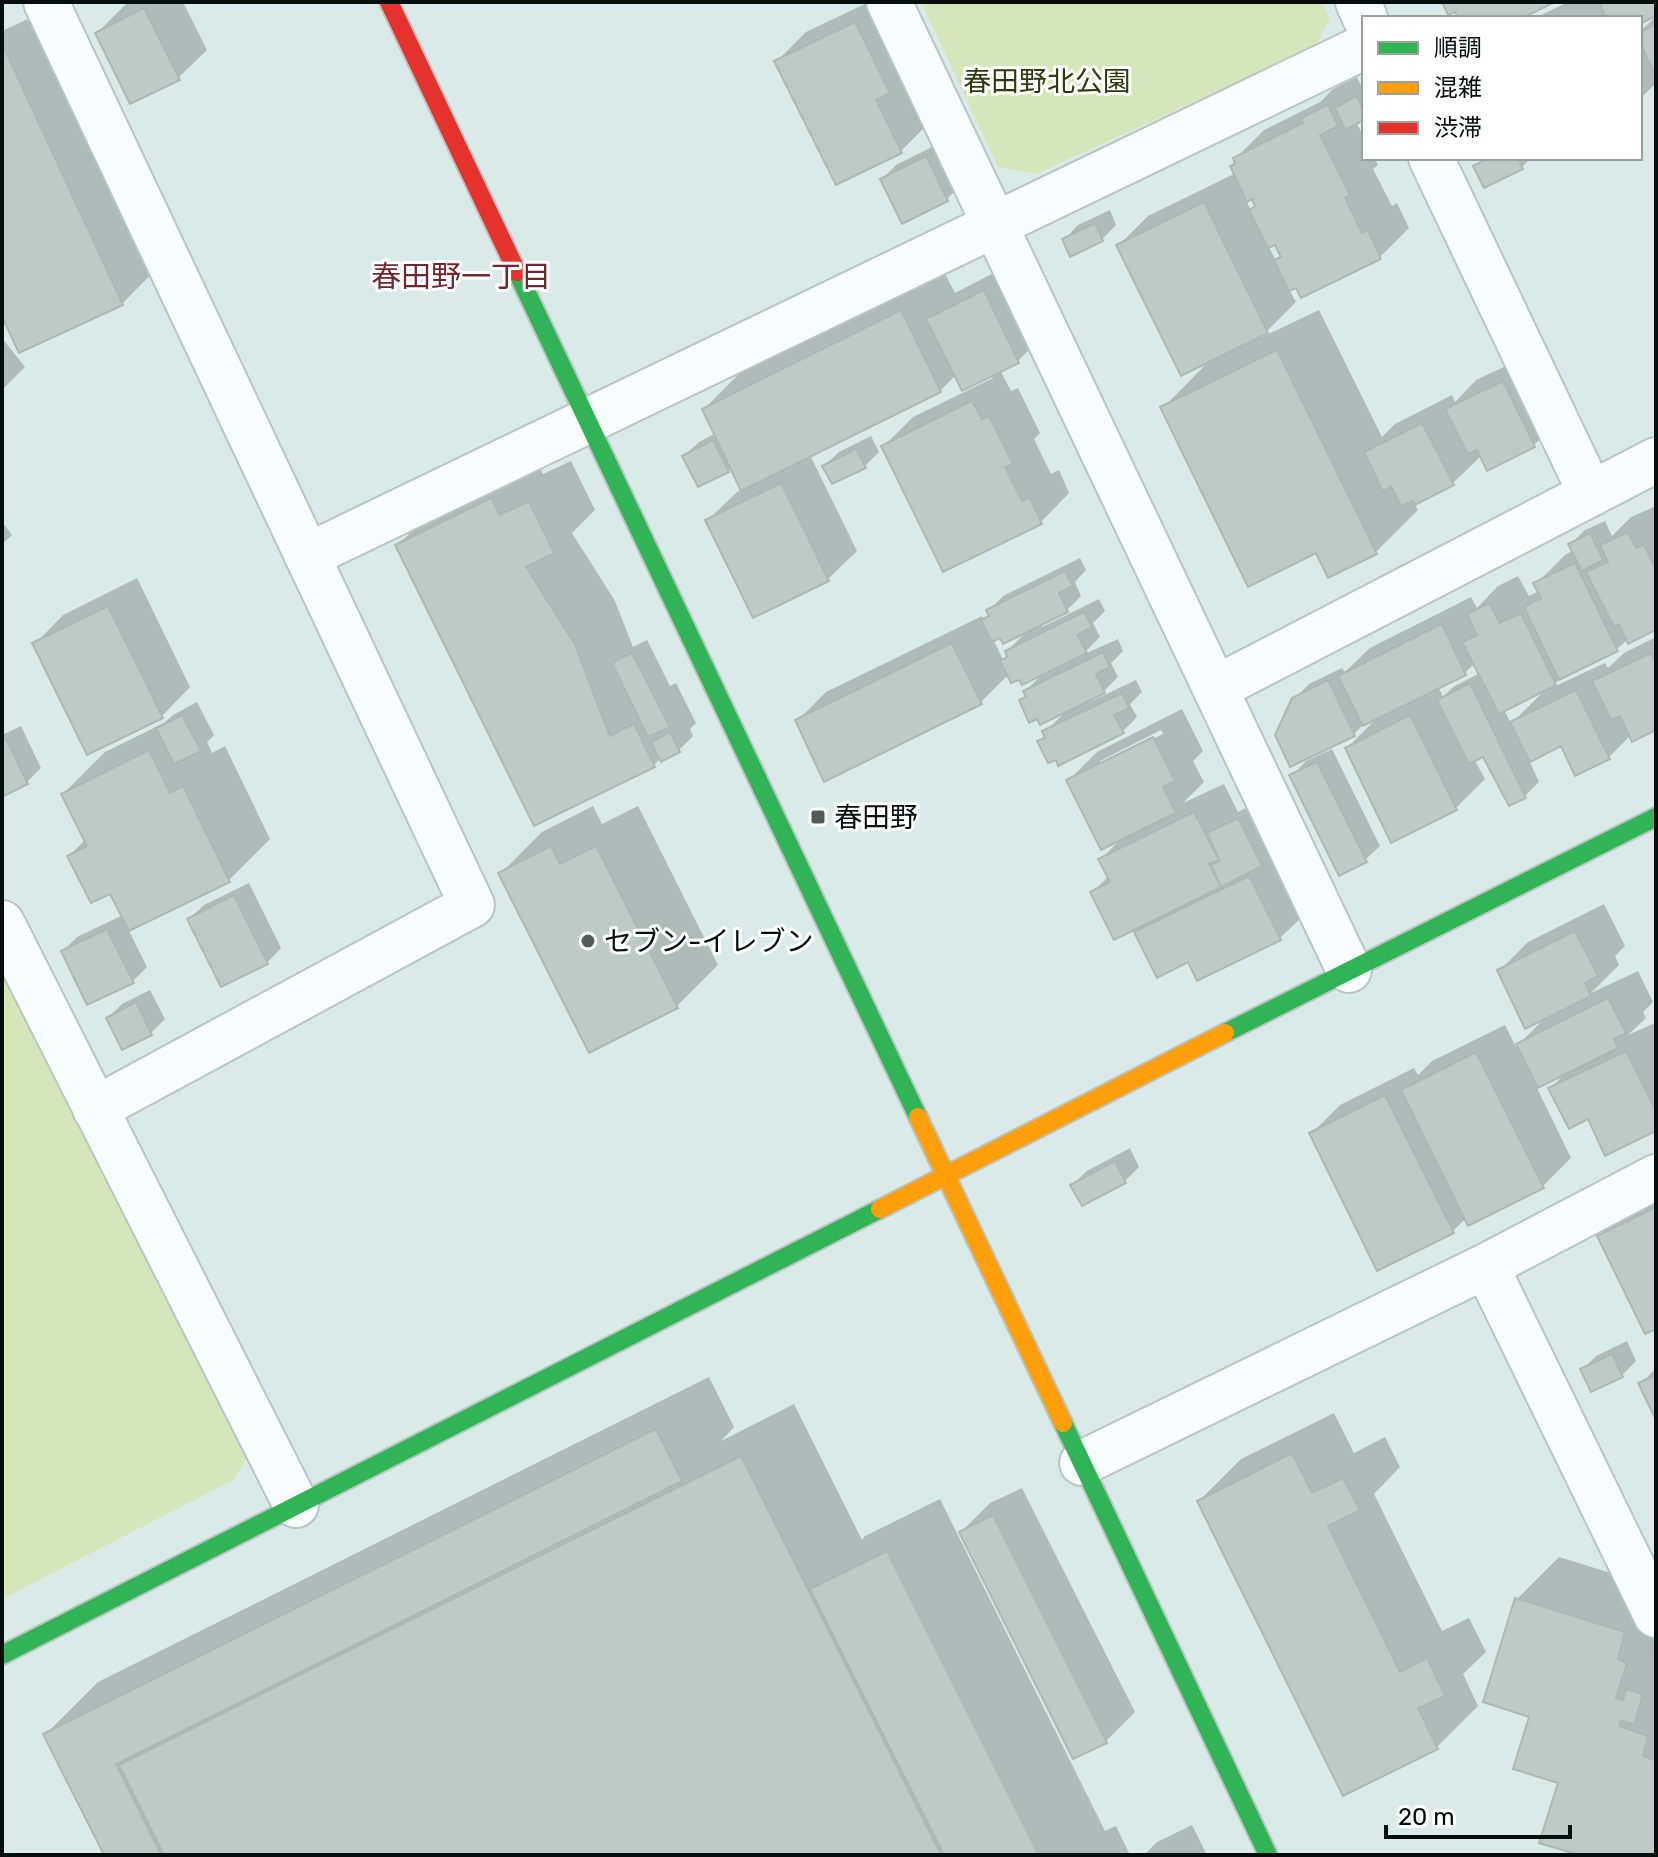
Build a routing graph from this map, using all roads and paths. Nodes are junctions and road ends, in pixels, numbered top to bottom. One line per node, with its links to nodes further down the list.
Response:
1 (46, 2): 10 (street)
2 (389, 2): 7 (street)
3 (889, 2): 6 (street)
4 (1362, 48): 6 (street)
5 (1432, 160): 9 (street)
6 (994, 225): 7 (street); 11 (street)
7 (588, 421): 10 (street); 16 (street)
8 (1656, 460): 9 (street)
9 (1591, 494): 11 (street)
10 (307, 556): 15 (street)
11 (1216, 688): 14 (street)
12 (1656, 817): 14 (street)
13 (2, 923): 15 (street)
14 (1349, 970): 16 (street)
15 (95, 1109): 20 (street)
16 (946, 1175): 19 (street); 20 (street)
17 (1656, 1177): 18 (street)
18 (1486, 1266): 19 (street); 21 (street)
19 (1082, 1463): 23 (street)
20 (296, 1505): 22 (street)
21 (1656, 1615)
22 (2, 1655)
23 (1268, 1855)

